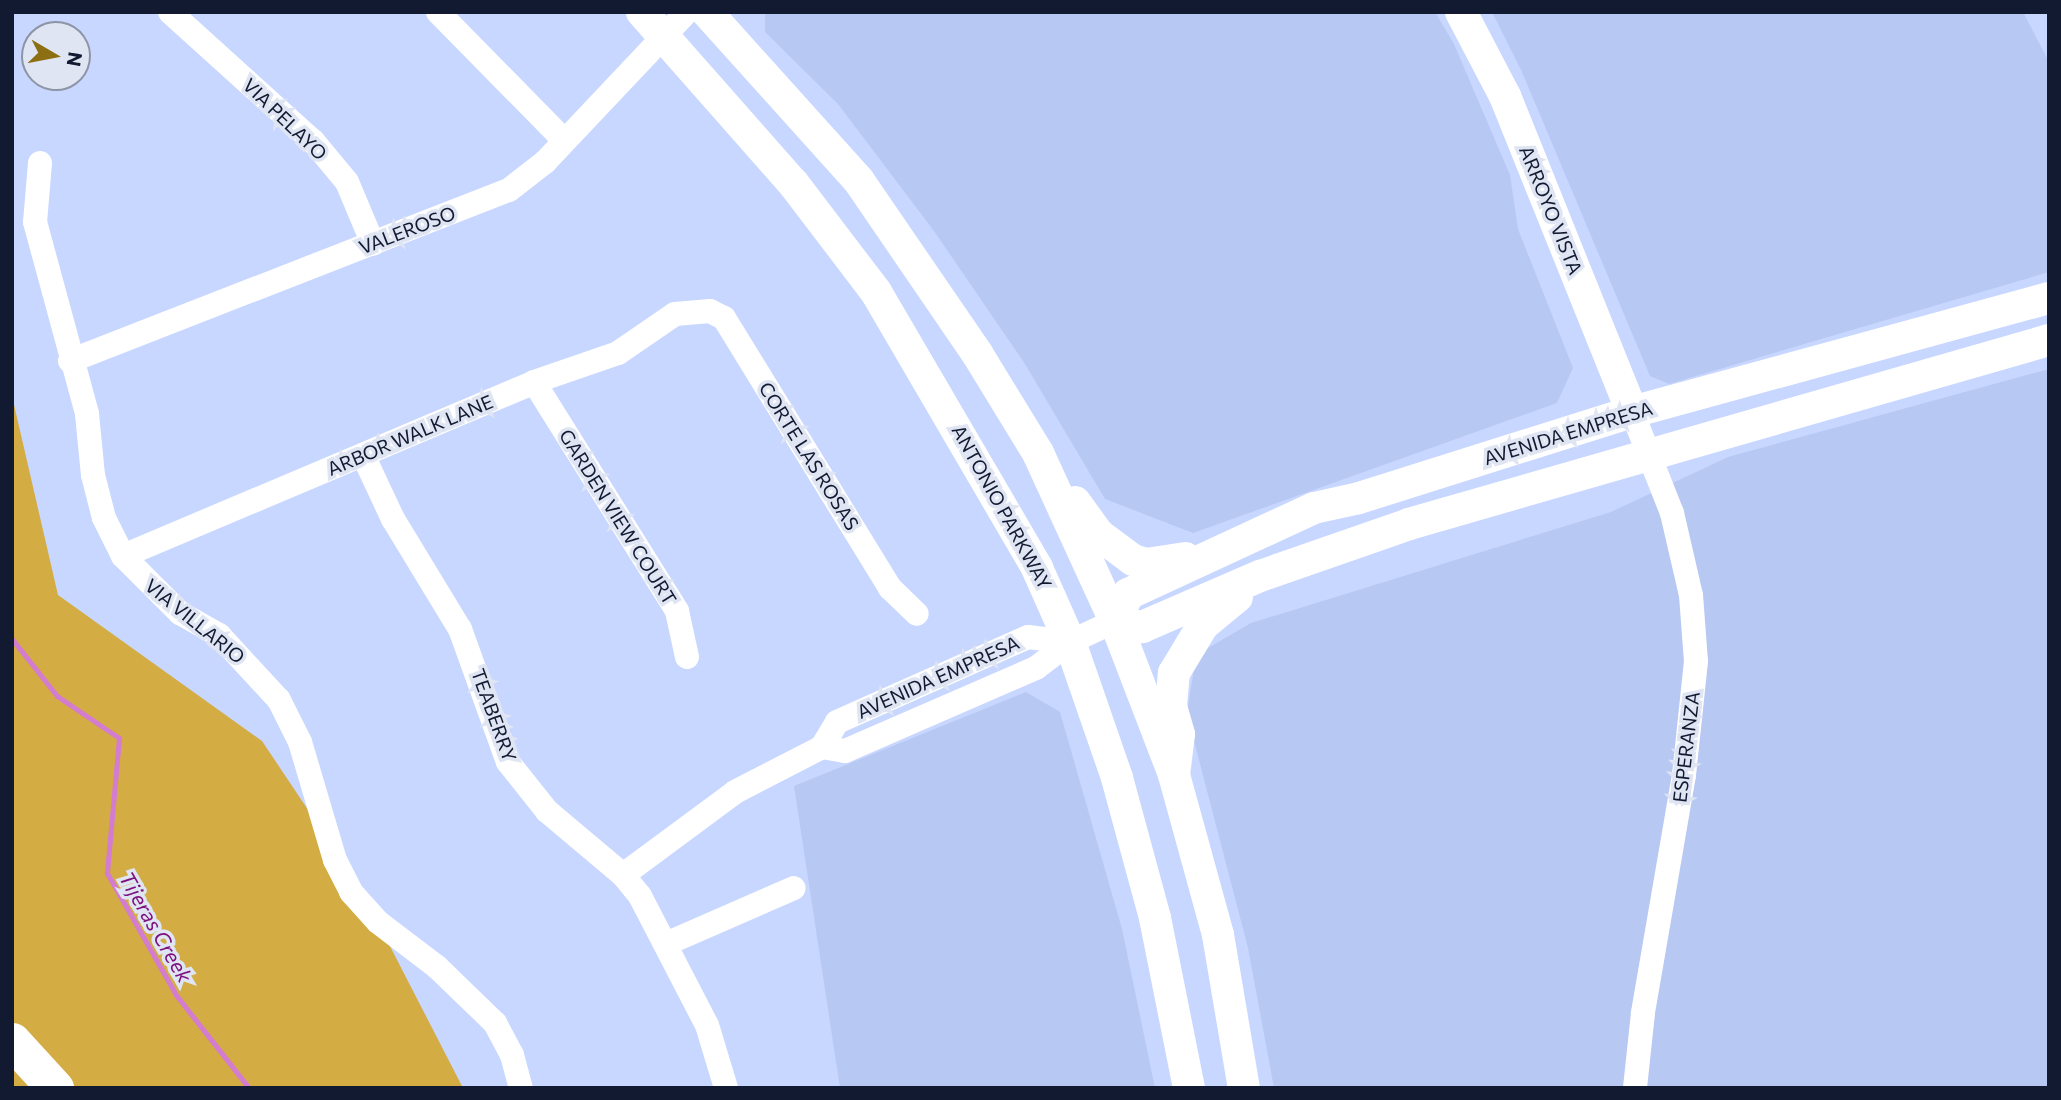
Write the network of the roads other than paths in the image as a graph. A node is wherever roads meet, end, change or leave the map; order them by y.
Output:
1 (170, 12) edge
2 (438, 12) edge
3 (642, 12) edge
4 (687, 12) edge
5 (707, 12) edge
6 (1461, 12) edge
7 (665, 35) junction
8 (564, 140) junction
9 (40, 163) dead end
10 (373, 244) junction
11 (2049, 298) edge
12 (695, 310) joint
13 (2049, 340) edge
14 (71, 361) junction
15 (534, 382) junction
16 (1632, 412) junction
17 (1038, 453) junction
18 (1651, 454) junction
19 (363, 455) junction
20 (1204, 555) junction
21 (123, 556) junction
22 (1260, 576) junction
23 (917, 614) dead end
24 (1115, 621) junction
25 (1070, 642) junction
26 (687, 657) dead end
27 (1174, 775) junction
28 (623, 875) junction
29 (794, 888) dead end
30 (668, 943) junction
31 (12, 1041) edge
32 (55, 1088) edge
33 (521, 1088) edge
34 (726, 1088) edge
35 (1189, 1088) edge
36 (1244, 1088) edge
37 (1635, 1088) edge

1 - 10 street, VIA PELAYO
2 - 8 street
3 - 7 main road, ANTONIO PARKWAY
4 - 7 street, VALEROSO
5 - 17 main road
6 - 16 main road, ARROYO VISTA
7 - 8 street, VALEROSO
7 - 25 main road, ANTONIO PARKWAY
8 - 10 street, VALEROSO
9 - 14 street, VIA VILLARIO
10 - 14 street, VALEROSO
11 - 16 main road, AVENIDA EMPRESA
12 - 15 street, ARBOR WALK LANE
12 - 23 street, CORTE LAS ROSAS
13 - 18 main road
14 - 21 street, VIA VILLARIO
15 - 19 street, ARBOR WALK LANE
15 - 26 street, GARDEN VIEW COURT
16 - 18 street, ESPERANZA
16 - 20 main road, AVENIDA EMPRESA
17 - 20 main road
17 - 24 main road
18 - 22 main road
18 - 37 street, ESPERANZA
19 - 21 street, ARBOR WALK LANE
19 - 28 street, TEABERRY
20 - 24 main road, AVENIDA EMPRESA
21 - 33 street, VIA VILLARIO
22 - 24 main road
22 - 27 main road
24 - 25 street
24 - 27 main road
25 - 28 street, AVENIDA EMPRESA
25 - 35 main road, ANTONIO PARKWAY
27 - 36 main road
28 - 30 street, TEABERRY
29 - 30 street
30 - 34 street, TEABERRY
31 - 32 highway

